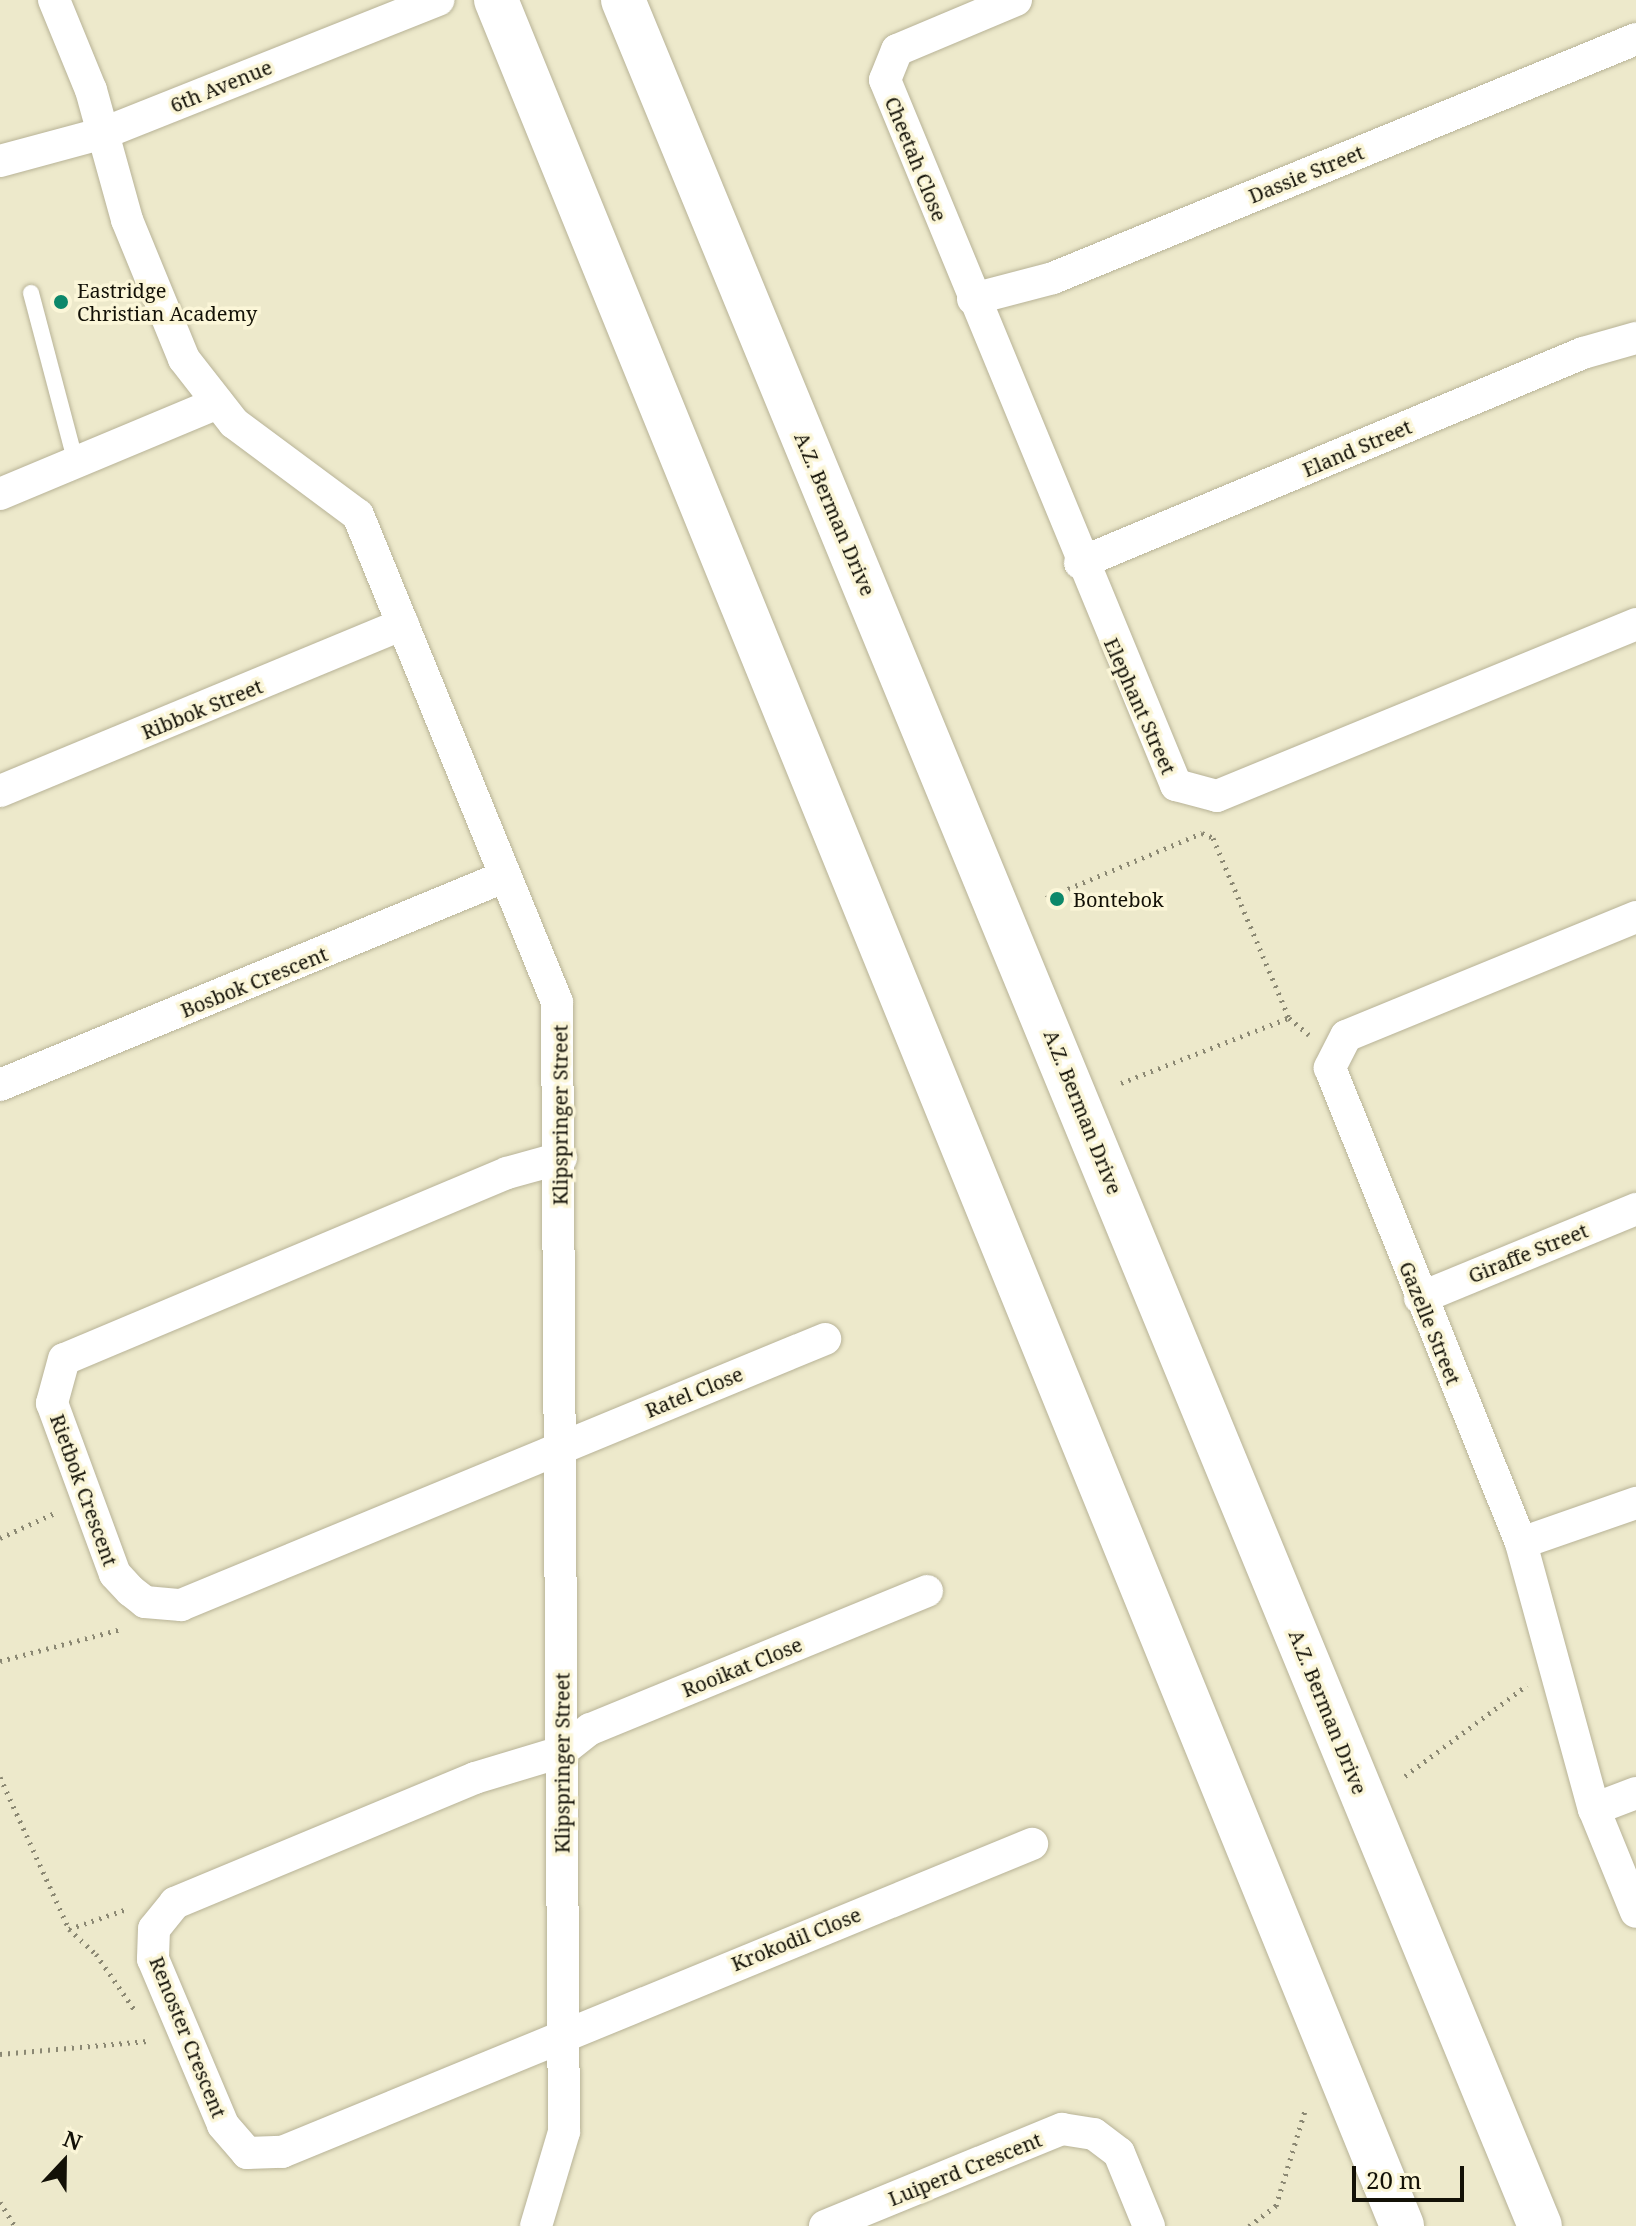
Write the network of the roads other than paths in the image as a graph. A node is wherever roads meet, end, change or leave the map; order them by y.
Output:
1 (54, 0) edge
2 (438, 0) edge
3 (496, 0) edge
4 (623, 0) edge
5 (1016, 0) edge
6 (1636, 39) edge
7 (104, 133) junction
8 (0, 161) edge
9 (31, 293) dead end
10 (973, 299) junction
11 (1636, 338) edge
12 (218, 403) junction
13 (76, 463) junction
14 (0, 494) edge
15 (1080, 563) junction
16 (403, 624) junction
17 (1636, 624) edge
18 (0, 791) edge
19 (506, 876) junction
20 (1636, 917) edge
21 (0, 1085) edge
22 (561, 1158) junction
23 (1636, 1209) edge
24 (1420, 1298) junction
25 (825, 1339) dead end
26 (562, 1445) junction
27 (1636, 1503) edge
28 (1521, 1543) junction
29 (927, 1591) dead end
30 (561, 1752) junction
31 (1636, 1793) edge
32 (1594, 1809) junction
33 (1032, 1844) dead end
34 (1636, 1912) edge
35 (563, 2040) junction
36 (536, 2226) edge
37 (825, 2226) edge
38 (1149, 2226) edge
39 (1402, 2226) edge
40 (1540, 2226) edge

1 - 7 street, Klipspringer Street
2 - 7 street, 6th Avenue
3 - 39 main road
4 - 40 main road, A.Z. Berman Drive
5 - 10 street, Cheetah Close
6 - 10 street, Dassie Street
7 - 8 street, 6th Avenue
7 - 12 street, Klipspringer Street
9 - 13 lane
10 - 15 street, Elephant Street
11 - 15 street, Eland Street
12 - 13 street
12 - 16 street, Klipspringer Street
13 - 14 street
15 - 17 street, Elephant Street
16 - 18 street, Ribbok Street
16 - 19 street, Klipspringer Street
19 - 21 street, Bosbok Crescent
19 - 22 street, Klipspringer Street
20 - 24 street, Gazelle Street
22 - 26 street, Klipspringer Street
22 - 26 street, Rietbok Crescent
23 - 24 street, Giraffe Street
24 - 28 street, Gazelle Street
25 - 26 street, Ratel Close
26 - 30 street, Klipspringer Street
27 - 28 street
28 - 32 street, Gazelle Street
29 - 30 street, Rooikat Close
30 - 35 street, Klipspringer Street
30 - 35 street, Renoster Crescent
31 - 32 street
32 - 34 street, Gazelle Street
33 - 35 street, Krokodil Close
35 - 36 street, Klipspringer Street
37 - 38 street, Luiperd Crescent

